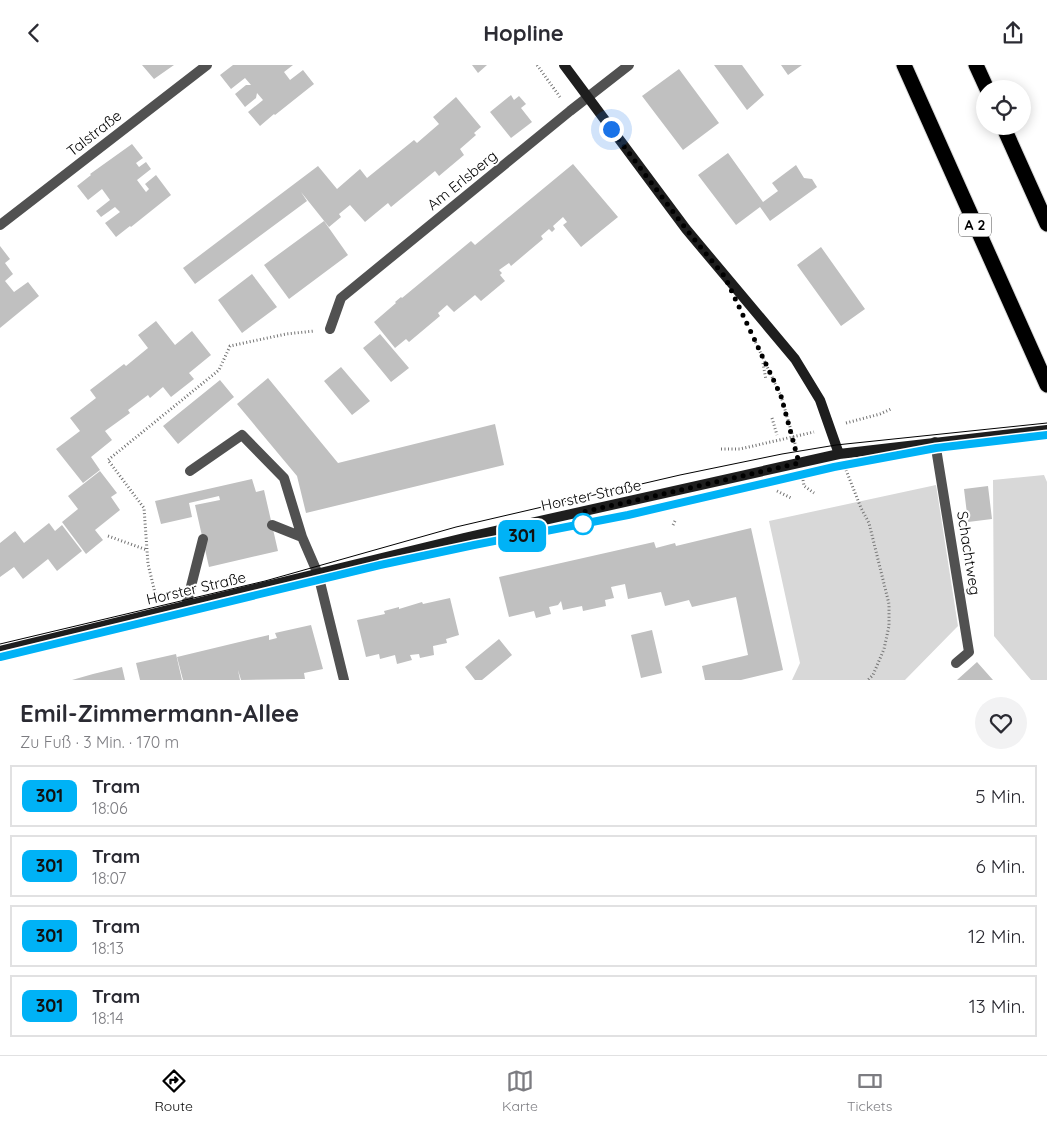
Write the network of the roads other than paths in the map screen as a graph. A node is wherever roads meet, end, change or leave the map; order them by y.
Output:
1 (207, 65) edge
2 (564, 65) edge
3 (629, 65) edge
4 (904, 65) edge
5 (976, 65) edge
6 (983, 80) edge
7 (588, 98) junction
8 (1007, 135) edge
9 (1047, 224) edge
10 (0, 225) edge
11 (330, 329) road end
12 (1047, 385) edge
13 (1047, 430) edge
14 (935, 442) junction
15 (839, 454) junction
16 (190, 471) dead end
17 (272, 525) dead end
18 (302, 537) junction
19 (203, 539) dead end
20 (318, 574) junction
21 (186, 606) junction
22 (0, 651) edge
23 (956, 663) dead end
24 (344, 680) edge

1 - 10 street, Talstraße
2 - 7 main road
3 - 7 street, Am Erlsberg
4 - 12 highway, A 2
5 - 6 highway
7 - 11 street, Am Erlsberg
7 - 15 main road
8 - 9 highway
13 - 14 main road, Horster Straße
14 - 15 main road, Horster Straße
14 - 23 street, Schachtweg
15 - 20 main road, Horster Straße
16 - 18 street
17 - 18 street
18 - 20 street
19 - 21 street
20 - 21 main road, Horster Straße
20 - 24 street
21 - 22 main road, Horster Straße

